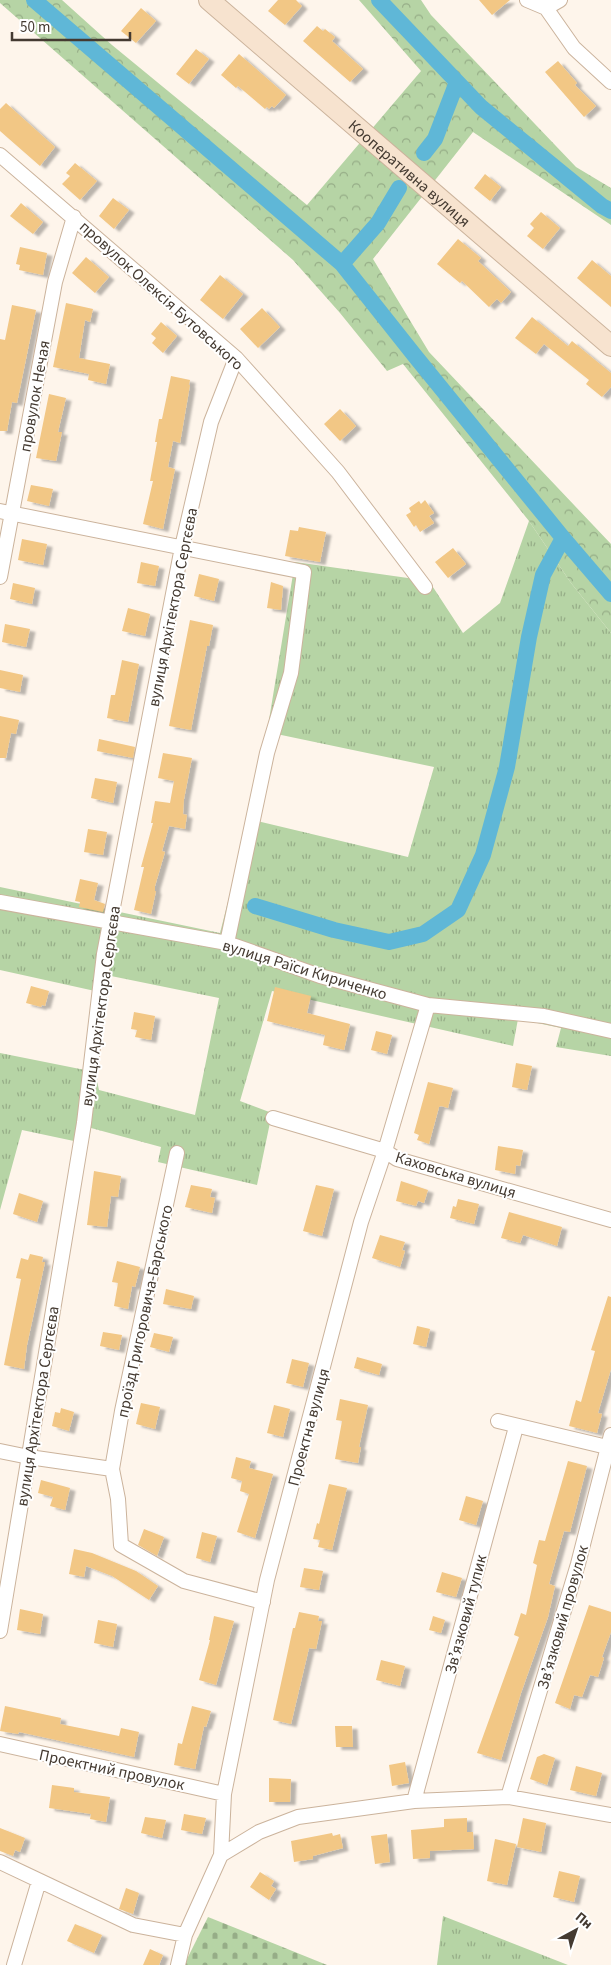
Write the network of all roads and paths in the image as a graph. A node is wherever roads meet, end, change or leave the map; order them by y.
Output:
1 (209, 0) edge
2 (527, 0) edge
3 (560, 0) edge
4 (546, 8) junction
5 (611, 82) edge
6 (0, 155) edge
7 (74, 217) junction
8 (611, 346) edge
9 (236, 358) junction
10 (6, 512) edge
11 (182, 547) junction
12 (0, 577) edge
13 (425, 587) dead end
14 (0, 902) edge
15 (111, 921) junction
16 (227, 943) junction
17 (428, 1006) junction
18 (611, 1030) edge
19 (274, 1118) dead end
20 (385, 1151) junction
21 (177, 1153) dead end
22 (611, 1220) edge
23 (498, 1421) dead end
24 (516, 1427) junction
25 (610, 1443) edge
26 (0, 1451) edge
27 (29, 1457) junction
28 (112, 1469) junction
29 (263, 1602) junction
30 (0, 1631) edge
31 (0, 1744) edge
32 (224, 1794) junction
33 (508, 1797) junction
34 (414, 1801) junction
35 (611, 1815) edge
36 (221, 1855) junction
37 (0, 1862) edge
38 (39, 1882) junction
39 (185, 1935) junction
40 (14, 1965) edge
41 (178, 1965) edge

1 - 8 street, Кооперативна вулиця
2 - 4 street
3 - 4 street
4 - 5 street
6 - 7 street, провулок Олексія Бутовського
7 - 9 street, провулок Олексія Бутовського
7 - 10 street, провулок Нечая
9 - 11 street, вулиця Архітектора Сергєєва
9 - 13 street, провулок Олексія Бутовського
10 - 11 street
10 - 12 street, провулок Нечая
11 - 15 street, вулиця Архітектора Сергєєва
11 - 16 street
14 - 15 street, вулиця Раїси Кириченко
15 - 16 street, вулиця Раїси Кириченко
15 - 27 street, вулиця Архітектора Сергєєва
16 - 17 street, вулиця Раїси Кириченко
17 - 18 street, вулиця Раїси Кириченко
17 - 20 street, Проектна вулиця
19 - 20 street, Каховська вулиця
20 - 22 street, Каховська вулиця
20 - 29 street, Проектна вулиця
21 - 28 street, проїзд Григоровича-Барського
23 - 24 street
24 - 25 street
24 - 34 street, Звʼязковий тупик
25 - 33 street, Звʼязковий провулок
26 - 27 street
27 - 28 street
27 - 30 street, вулиця Архітектора Сергєєва
28 - 29 street
29 - 32 street, Проектна вулиця
31 - 32 street, Проектний провулок
32 - 36 street, Проектна вулиця
33 - 34 street
33 - 35 street
34 - 36 street
36 - 39 street
37 - 38 street
38 - 39 street
38 - 40 street
39 - 41 street

